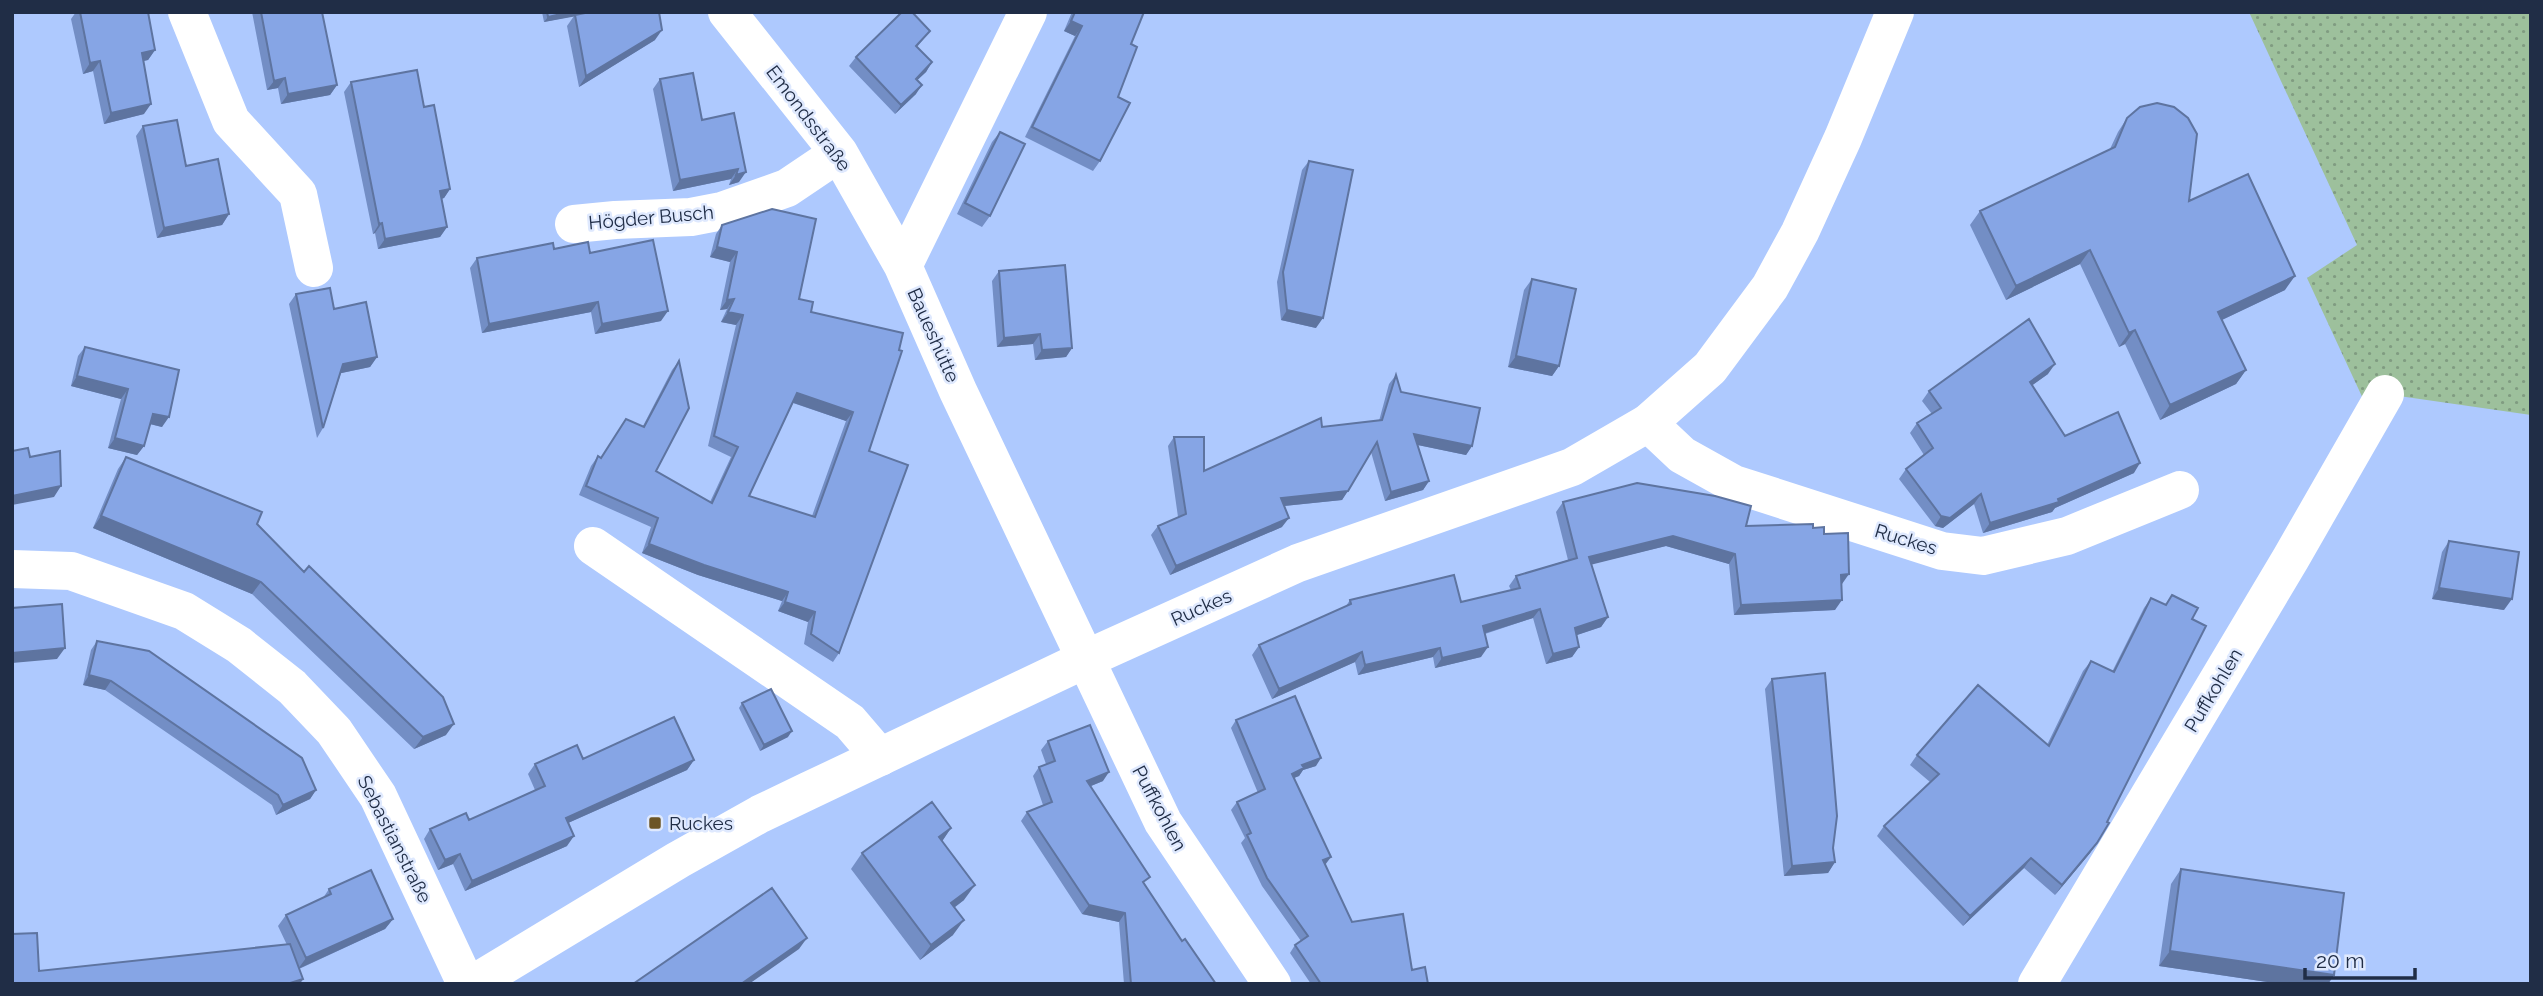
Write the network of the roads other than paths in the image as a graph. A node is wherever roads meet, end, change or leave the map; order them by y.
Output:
1 (187, 12) edge
2 (727, 12) edge
3 (1028, 12) edge
4 (1895, 12) edge
5 (839, 153) junction
6 (573, 224) dead end
7 (903, 266) junction
8 (314, 268) dead end
9 (2385, 394) dead end
10 (1648, 424) junction
11 (2180, 490) dead end
12 (593, 546) dead end
13 (12, 569) edge
14 (1086, 659) junction
15 (880, 757) junction
16 (466, 984) edge
17 (473, 984) edge
18 (1272, 984) edge
19 (2037, 984) edge

1 - 8 street
2 - 5 street, Emondsstraße
3 - 7 street, Baueshütte
4 - 10 street, Ruckes
5 - 6 street, Högder Busch
5 - 7 street, Emondsstraße
7 - 14 street, Baueshütte
9 - 19 street, Puffkohlen
10 - 11 street, Ruckes
10 - 14 street, Ruckes
12 - 15 street
13 - 16 street, Sebastianstraße
14 - 15 street, Ruckes
14 - 18 street, Puffkohlen
15 - 17 street, Ruckes

